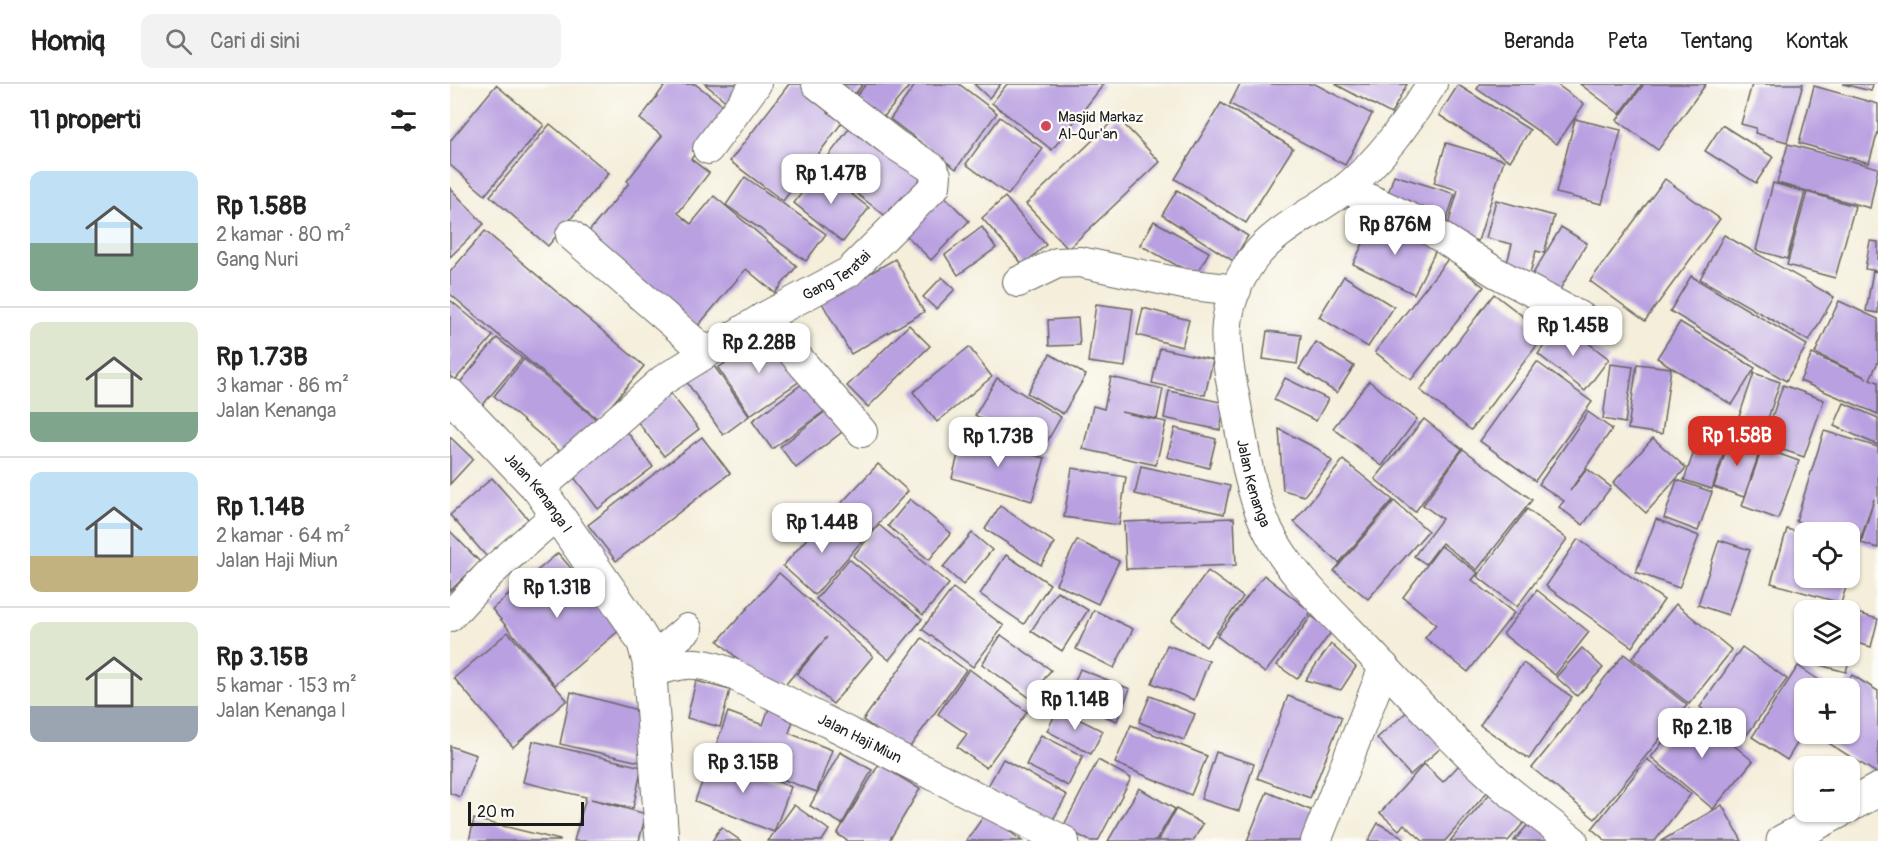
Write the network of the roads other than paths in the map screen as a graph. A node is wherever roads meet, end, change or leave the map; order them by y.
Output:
1 (756, 84) edge
2 (817, 84) edge
3 (1432, 84) edge
4 (708, 149) dead end
5 (1346, 188) junction
6 (571, 235) dead end
7 (1018, 282) dead end
8 (1236, 290) junction
9 (763, 318) junction
10 (1597, 326) dead end
11 (706, 352) junction
12 (450, 395) edge
13 (862, 432) dead end
14 (548, 502) junction
15 (450, 616) edge
16 (687, 629) dead end
17 (643, 649) junction
18 (1384, 667) junction
19 (1878, 790) edge
20 (1860, 800) edge
21 (1819, 822) edge
22 (663, 841) edge
23 (1064, 841) edge
24 (1316, 841) edge
25 (1573, 841) edge
26 (1783, 841) edge

1 - 4 street
2 - 9 street, Gang Teratai
3 - 5 street, Jalan Kenanga
5 - 8 street, Jalan Kenanga
5 - 10 street
6 - 11 street
7 - 8 street
8 - 18 street, Jalan Kenanga
9 - 11 street, Gang Teratai
9 - 13 street
11 - 14 street, Gang Teratai
12 - 14 street, Jalan Kenanga I
14 - 15 street, Gang Teratai
14 - 17 street, Jalan Kenanga I
16 - 17 street
17 - 22 street
17 - 23 street, Jalan Haji Miun
18 - 24 street
18 - 25 street, Jalan Kenanga
19 - 20 street
21 - 26 street

